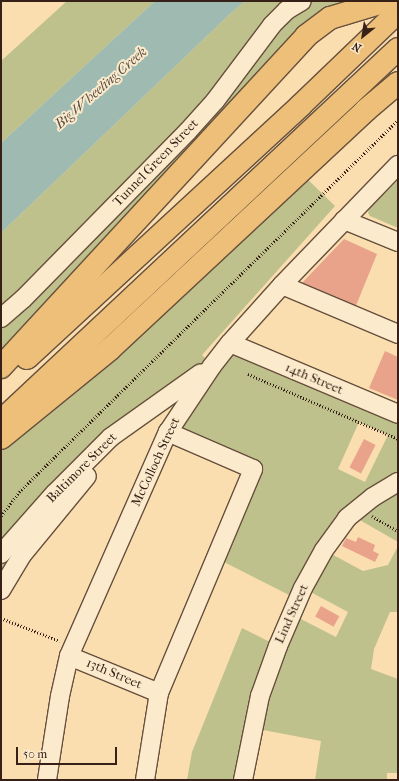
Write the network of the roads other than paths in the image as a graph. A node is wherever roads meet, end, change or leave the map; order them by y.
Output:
1 (302, 1) edge
2 (398, 5) edge
3 (398, 12) edge
4 (398, 49) edge
5 (398, 83) edge
6 (398, 165) edge
7 (344, 220) junction
8 (398, 242) edge
9 (282, 285) junction
10 (1, 318) edge
11 (398, 334) edge
12 (230, 343) junction
13 (212, 366) junction
14 (1, 367) edge
15 (1, 382) edge
16 (398, 414) edge
17 (1, 421) edge
18 (168, 432) junction
19 (111, 437) junction
20 (1, 438) edge
21 (398, 482) edge
22 (1, 554) edge
23 (1, 590) edge
24 (71, 651) junction
25 (159, 693) junction
26 (47, 780) edge
27 (145, 780) edge
28 (243, 780) edge

1 - 10 street, Tunnel Green Street
2 - 14 highway
3 - 15 highway
4 - 17 highway
5 - 20 highway
6 - 7 street, McColloch Street
7 - 8 street
7 - 9 street, McColloch Street
9 - 11 street
9 - 12 street, McColloch Street
12 - 13 street, McColloch Street
12 - 16 street, 14th Street
13 - 18 street, McColloch Street
13 - 19 street, Baltimore Street
18 - 24 street, McColloch Street
18 - 25 street
19 - 22 street, Baltimore Street
19 - 23 street
21 - 28 street, Lind Street
24 - 25 street, 13th Street
24 - 26 street, McColloch Street
25 - 27 street

